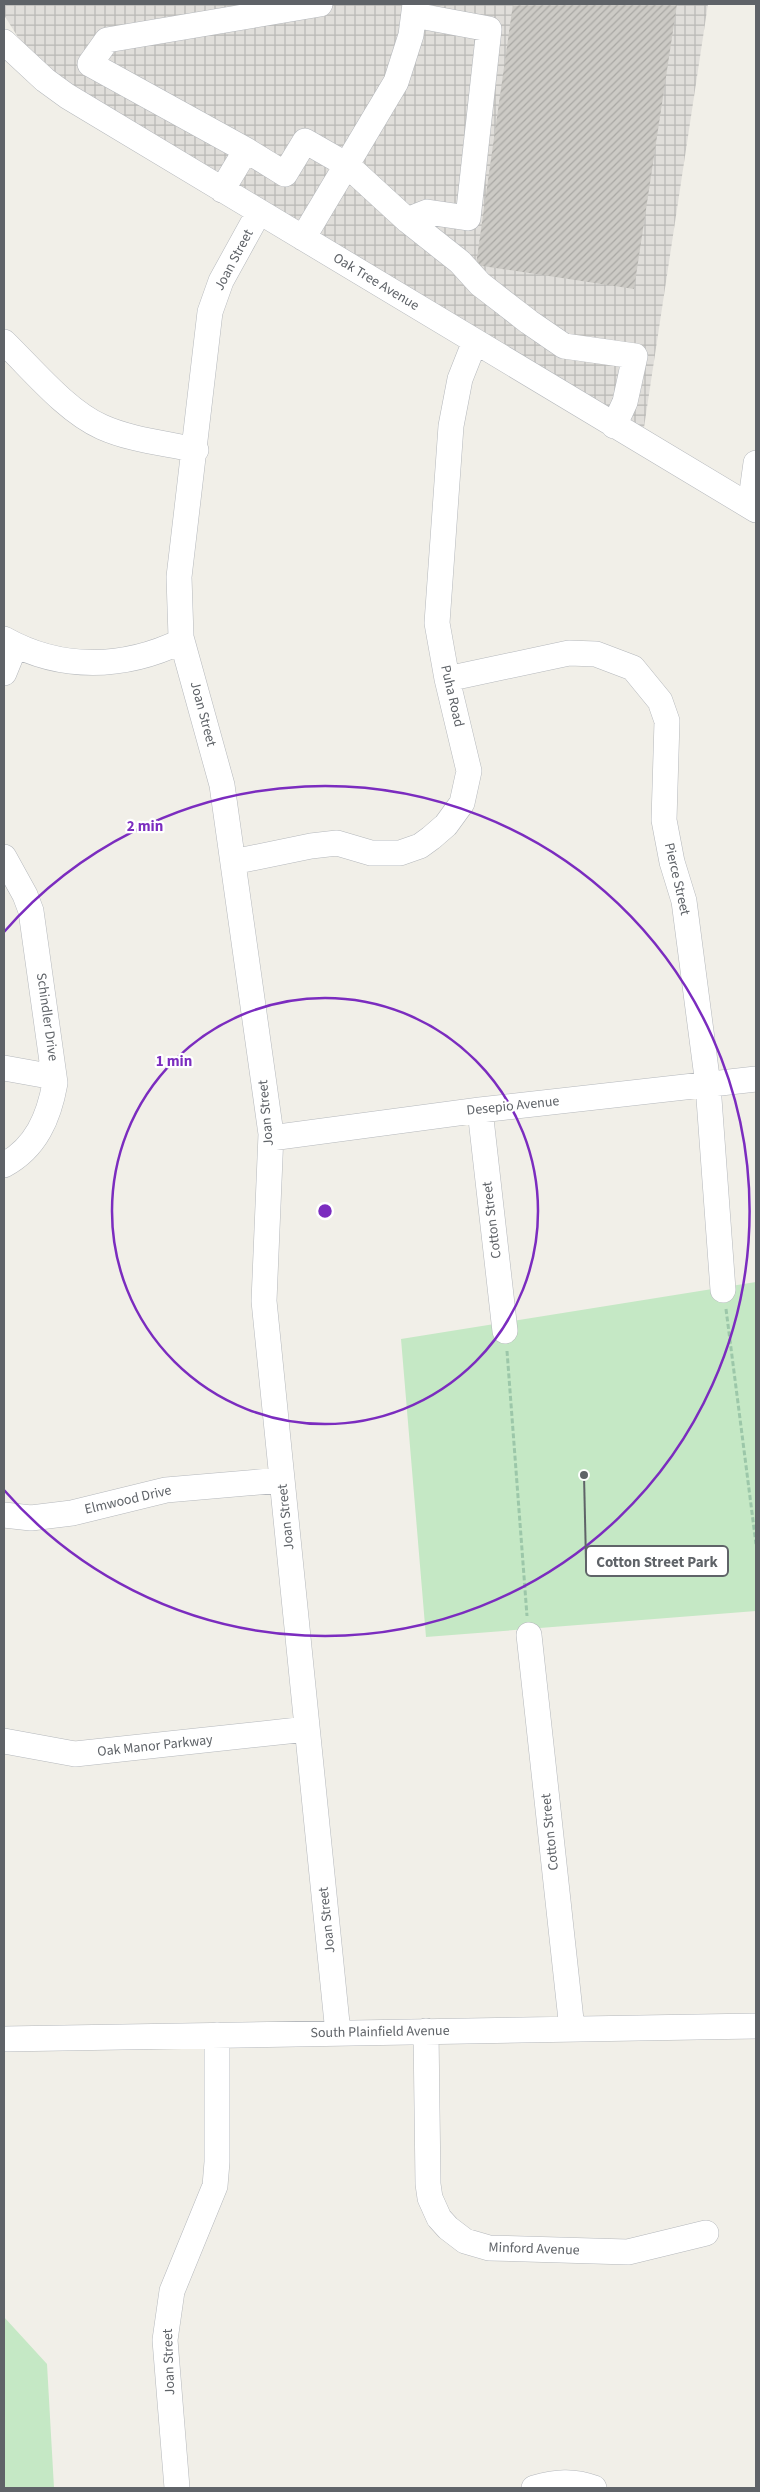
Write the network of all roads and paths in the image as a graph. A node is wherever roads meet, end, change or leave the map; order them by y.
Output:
1 (320, 4) edge
2 (414, 9) edge
3 (4, 42) edge
4 (90, 64) junction
5 (67, 96) junction
6 (246, 150) junction
7 (347, 165) junction
8 (222, 190) junction
9 (259, 212) junction
10 (407, 220) junction
11 (303, 238) junction
12 (475, 341) junction
13 (4, 342) edge
14 (614, 426) junction
15 (196, 450) junction
16 (756, 462) edge
17 (753, 508) edge
18 (182, 641) junction
19 (10, 642) edge
20 (4, 673) edge
21 (447, 679) junction
22 (4, 857) edge
23 (233, 862) junction
24 (4, 1068) edge
25 (54, 1078) junction
26 (756, 1079) edge
27 (708, 1085) junction
28 (480, 1110) junction
29 (271, 1138) junction
30 (4, 1165) edge
31 (723, 1290) joint
32 (505, 1331) joint
33 (282, 1480) junction
34 (754, 1509) edge
35 (4, 1516) edge
36 (756, 1544) edge
37 (529, 1634) joint
38 (307, 1728) junction
39 (4, 1741) edge
40 (756, 2026) edge
41 (572, 2029) junction
42 (426, 2031) junction
43 (338, 2033) junction
44 (217, 2035) junction
45 (4, 2039) edge
46 (706, 2234) dead end
47 (177, 2488) edge
48 (534, 2488) edge
49 (594, 2488) edge

1 - 4 street
2 - 7 street
2 - 10 street
3 - 5 street, Oak Tree Avenue
4 - 5 street
4 - 6 street
5 - 8 street, Oak Tree Avenue
6 - 7 street
6 - 8 street
7 - 10 street
7 - 11 street
8 - 9 street, Oak Tree Avenue
9 - 11 street, Oak Tree Avenue
9 - 15 street, Joan Street
10 - 14 street
11 - 12 street, Oak Tree Avenue
12 - 14 street, Oak Tree Avenue
12 - 21 street, Puha Road
13 - 15 street
14 - 17 street, Oak Tree Avenue
15 - 18 street, Joan Street
16 - 17 street
18 - 19 street
18 - 23 street, Joan Street
19 - 20 street
21 - 23 street, Puha Road
21 - 27 street, Pierce Street
22 - 25 street, Schindler Drive
23 - 29 street, Joan Street
24 - 25 street
25 - 30 street, Schindler Drive
26 - 27 street, Desepio Avenue
27 - 28 street, Desepio Avenue
27 - 31 street, Pierce Street
28 - 29 street, Desepio Avenue
28 - 32 street, Cotton Street
29 - 33 street, Joan Street
31 - 34 path
32 - 37 path
33 - 35 street, Elmwood Drive
33 - 38 street, Joan Street
34 - 36 path
37 - 41 street, Cotton Street
38 - 39 street, Oak Manor Parkway
38 - 43 street, Joan Street
40 - 41 street, South Plainfield Avenue
41 - 42 street, South Plainfield Avenue
42 - 43 street, South Plainfield Avenue
42 - 46 street, Minford Avenue
43 - 44 street, South Plainfield Avenue
44 - 45 street, South Plainfield Avenue
44 - 47 street, Joan Street
48 - 49 street

